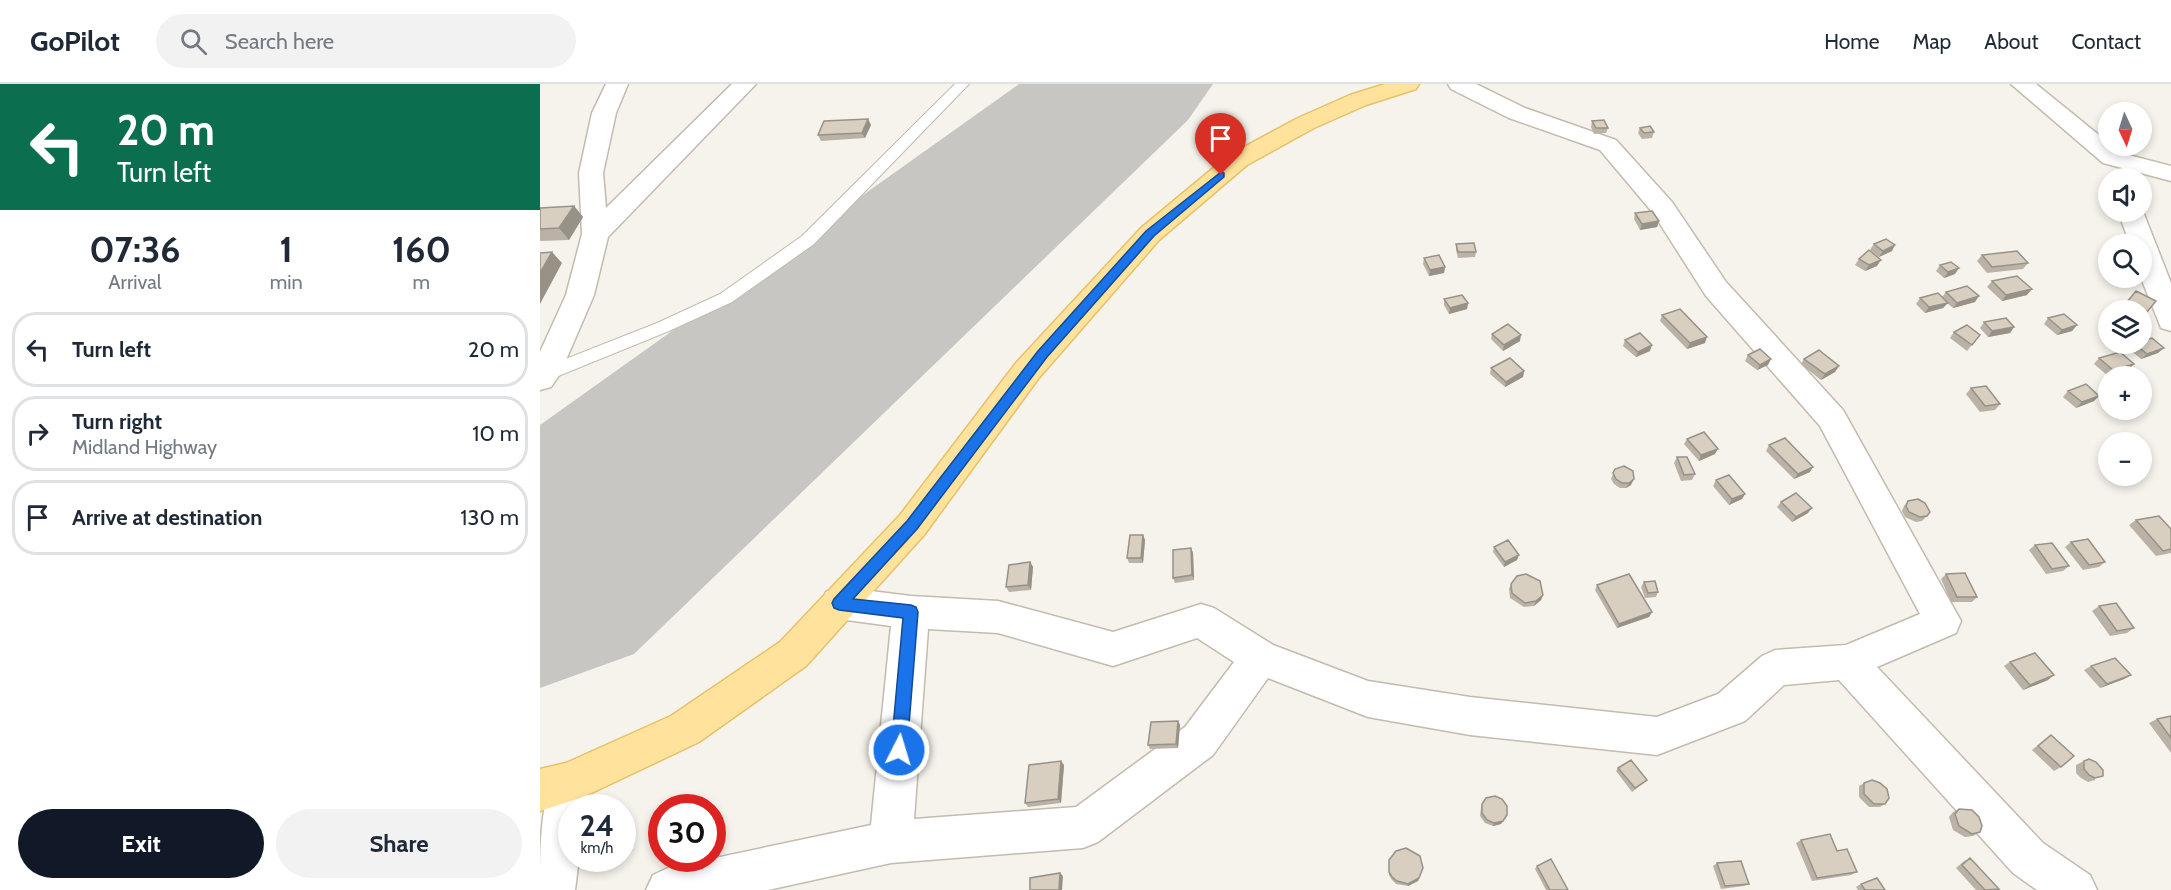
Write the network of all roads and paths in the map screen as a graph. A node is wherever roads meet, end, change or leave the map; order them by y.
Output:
1 (617, 84) edge
2 (745, 84) edge
3 (962, 84) edge
4 (1408, 84) edge
5 (1459, 84) edge
6 (2022, 84) edge
7 (2115, 168) edge
8 (2152, 172) edge
9 (2171, 174) edge
10 (2135, 222) edge
11 (595, 234) junction
12 (2171, 321) edge
13 (542, 376) edge
14 (839, 603) junction
15 (911, 612) junction
16 (1260, 657) junction
17 (1847, 662) junction
18 (554, 786) edge
19 (891, 842) junction
20 (553, 890) edge
21 (668, 890) edge
22 (2075, 890) edge

1 - 11 street
2 - 11 street
3 - 13 lane
4 - 14 main road
5 - 17 street
6 - 7 street
8 - 9 street
10 - 12 street
11 - 13 street
14 - 15 street
14 - 18 main road
15 - 16 street
15 - 19 street
16 - 17 street
16 - 19 street
17 - 22 street
18 - 20 street
19 - 21 street

